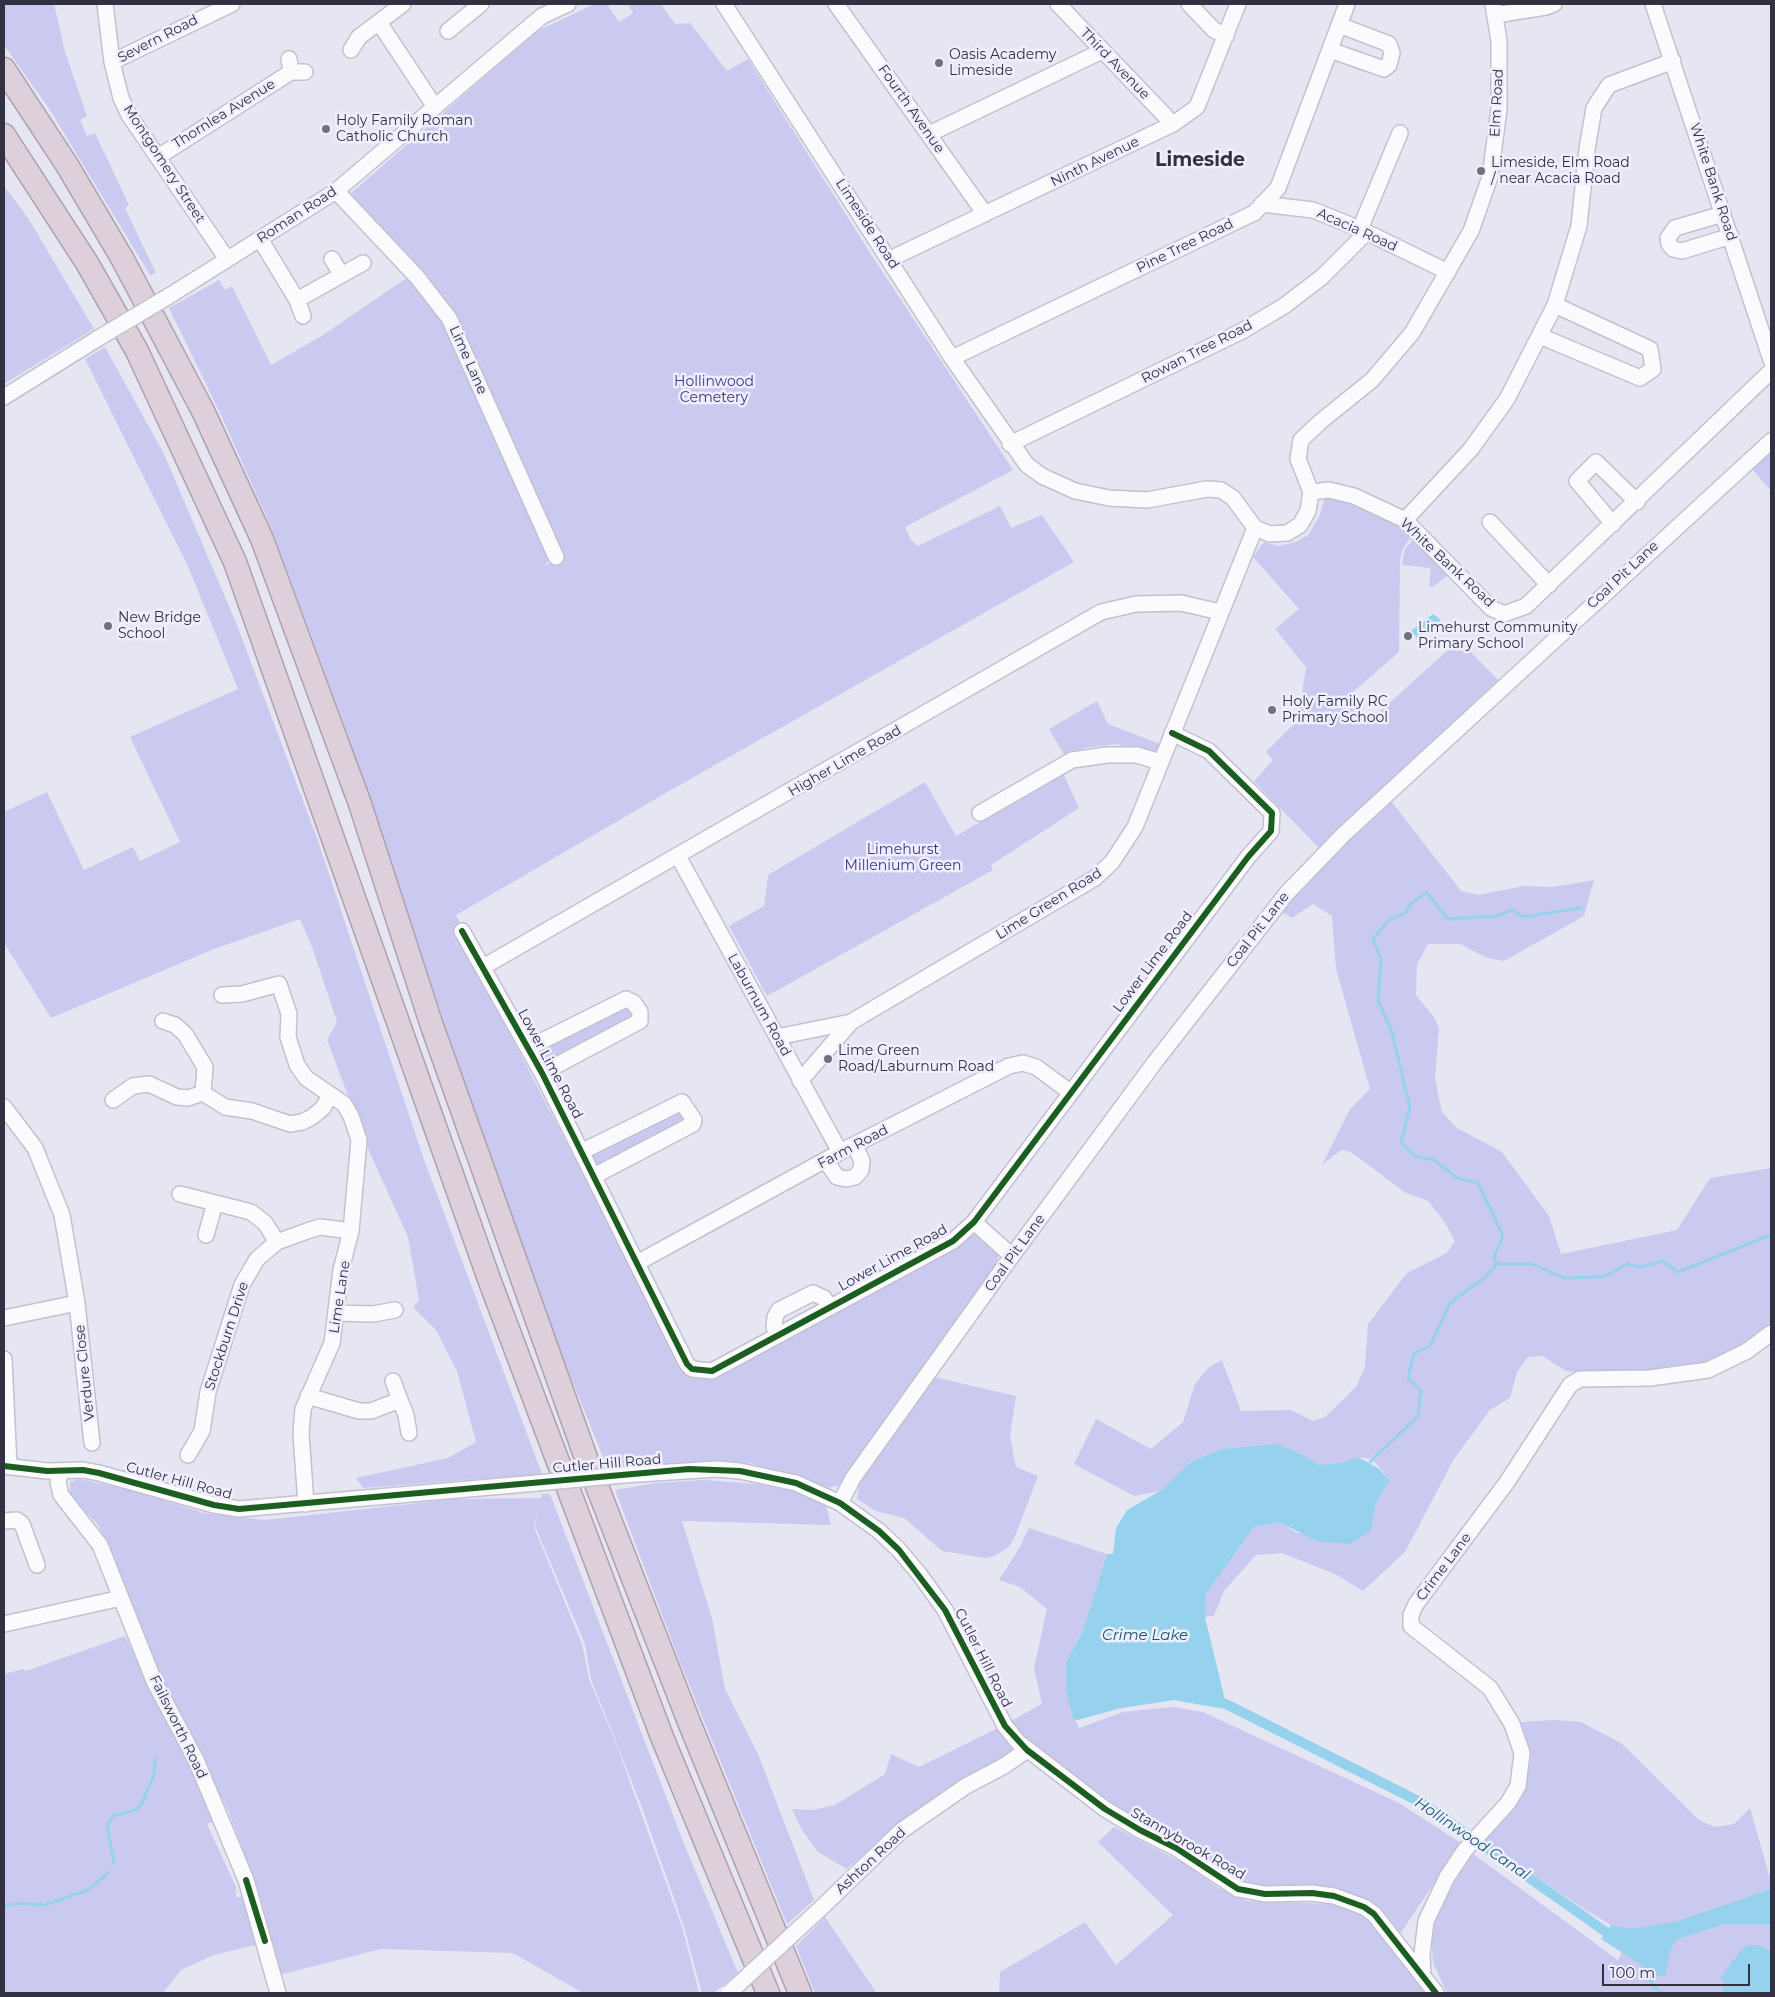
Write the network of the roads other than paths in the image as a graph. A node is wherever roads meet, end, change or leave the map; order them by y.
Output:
1 (105, 4) edge
2 (232, 4) edge
3 (402, 4) edge
4 (568, 4) edge
5 (724, 4) edge
6 (836, 4) edge
7 (1058, 4) edge
8 (1189, 4) edge
9 (1238, 4) edge
10 (1347, 4) edge
11 (1554, 4) edge
12 (1653, 4) edge
13 (473, 6) edge
14 (207, 8) edge
15 (1494, 9) edge
16 (380, 24) junction
17 (1339, 25) junction
18 (448, 31) dead end
19 (1226, 36) junction
20 (354, 38) dead end
21 (1330, 50) junction
22 (1102, 51) junction
23 (1673, 61) junction
24 (112, 62) junction
25 (295, 68) dead end
26 (4, 69) edge
27 (4, 91) edge
28 (436, 107) junction
29 (1173, 124) junction
30 (1400, 133) dead end
31 (929, 134) junction
32 (4, 135) edge
33 (4, 149) edge
34 (158, 156) junction
35 (38, 185) junction
36 (336, 192) junction
37 (1262, 204) junction
38 (985, 214) junction
39 (1723, 214) junction
40 (1363, 231) junction
41 (1730, 236) junction
42 (260, 239) junction
43 (122, 258) junction
44 (227, 259) junction
45 (332, 259) dead end
46 (890, 259) junction
47 (362, 263) dead end
48 (1448, 272) junction
49 (342, 274) junction
50 (297, 300) junction
51 (1555, 305) junction
52 (303, 316) dead end
53 (1540, 336) junction
54 (952, 358) junction
55 (1771, 360) edge
56 (1771, 371) edge
57 (4, 397) edge
58 (1771, 440) edge
59 (1010, 444) junction
60 (1311, 492) junction
61 (1637, 502) junction
62 (1404, 520) junction
63 (1490, 522) dead end
64 (1613, 524) junction
65 (1255, 528) junction
66 (556, 557) dead end
67 (1549, 585) junction
68 (1220, 612) junction
69 (1172, 733) junction
70 (1160, 762) junction
71 (980, 813) dead end
72 (678, 856) junction
73 (462, 931) dead end
74 (483, 967) junction
75 (227, 990) dead end
76 (163, 1021) dead end
77 (851, 1022) junction
78 (777, 1037) junction
79 (528, 1048) junction
80 (542, 1073) junction
81 (800, 1081) junction
82 (1070, 1092) junction
83 (203, 1093) junction
84 (330, 1095) junction
85 (113, 1100) dead end
86 (4, 1107) edge
87 (855, 1146) junction
88 (581, 1152) junction
89 (840, 1152) junction
90 (826, 1160) junction
91 (594, 1176) junction
92 (180, 1194) dead end
93 (215, 1203) junction
94 (974, 1222) junction
95 (351, 1231) junction
96 (206, 1235) dead end
97 (277, 1242) junction
98 (1012, 1256) junction
99 (637, 1263) junction
100 (77, 1303) junction
101 (387, 1307) dead end
102 (830, 1307) junction
103 (336, 1313) junction
104 (4, 1318) edge
105 (1771, 1333) edge
106 (779, 1335) junction
107 (4, 1359) edge
108 (393, 1381) dead end
109 (308, 1396) junction
110 (400, 1400) junction
111 (409, 1433) dead end
112 (92, 1443) dead end
113 (188, 1455) dead end
114 (6, 1466) edge
115 (61, 1471) junction
116 (840, 1503) junction
117 (306, 1504) junction
118 (4, 1521) edge
119 (37, 1565) dead end
120 (121, 1598) junction
121 (4, 1624) edge
122 (1027, 1750) junction
123 (1423, 1976) junction
124 (278, 1993) edge
125 (729, 1993) edge
126 (768, 1993) edge
127 (800, 1993) edge
128 (1436, 1993) edge

1 - 24 street, Montgomery Street
2 - 14 street, Severn Road
3 - 16 street
4 - 28 street, Roman Road
5 - 46 street, Limeside Road
6 - 31 street, Fourth Avenue
7 - 22 street, Third Avenue
8 - 19 street
9 - 19 street, Ninth Avenue
10 - 17 street, Pine Tree Road
11 - 15 street, Elm Road
12 - 23 street, White Bank Road
13 - 18 street
14 - 24 street, Severn Road
15 - 48 street, Elm Road
16 - 20 street
16 - 28 street
17 - 21 street, Pine Tree Road
17 - 21 street
19 - 29 street, Ninth Avenue
21 - 37 street, Pine Tree Road
22 - 29 street, Third Avenue
22 - 31 street
23 - 39 street, White Bank Road
23 - 51 street
24 - 34 street, Montgomery Street
25 - 34 street, Thornlea Avenue
26 - 43 highway
27 - 43 highway
28 - 36 street, Roman Road
29 - 38 street, Ninth Avenue
30 - 40 street
31 - 38 street, Fourth Avenue
32 - 35 highway
33 - 35 highway
34 - 44 street, Montgomery Street
35 - 126 highway
36 - 42 street, Roman Road
36 - 66 street, Lime Lane
37 - 40 street, Acacia Road
37 - 54 street, Pine Tree Road
38 - 46 street, Ninth Avenue
39 - 41 street, White Bank Road
39 - 41 street
40 - 48 street, Acacia Road
40 - 59 street, Rowan Tree Road
41 - 55 street, White Bank Road
42 - 44 street, Roman Road
42 - 50 street
43 - 127 highway
44 - 57 street, Roman Road, bridge
45 - 49 street
46 - 54 street, Limeside Road
47 - 49 street
48 - 60 street, Elm Road
49 - 50 street
50 - 52 street
51 - 53 street
51 - 53 street
53 - 62 street
54 - 59 street, Limeside Road
56 - 61 street, White Bank Road
58 - 98 street, Coal Pit Lane
59 - 65 street, Limeside Road
60 - 62 street, White Bank Road
60 - 65 street
61 - 64 street, White Bank Road
61 - 64 street
62 - 67 street, White Bank Road
63 - 67 street
64 - 67 street, White Bank Road
65 - 68 street, Lime Green Road
68 - 69 street, Lime Green Road
68 - 72 street, Higher Lime Road
69 - 70 street, Lime Green Road
69 - 82 street, Lower Lime Road
70 - 71 street
70 - 77 street, Lime Green Road
72 - 74 street, Higher Lime Road
72 - 78 street, Laburnum Road
73 - 74 street, Lower Lime Road
74 - 79 street, Lower Lime Road
75 - 84 street, Lime Lane
76 - 83 street
77 - 78 street, Lime Green Road
77 - 81 street, Lime Green Road
78 - 81 street, Laburnum Road
79 - 80 street, Lower Lime Road
79 - 80 street, Lower Lime Road
80 - 88 street, Lower Lime Road
81 - 89 street, Laburnum Road
82 - 87 street, Farm Road
82 - 94 street, Lower Lime Road
83 - 84 street
83 - 85 street
84 - 95 street, Lime Lane
86 - 100 street, Verdure Close
87 - 89 street, Farm Road
87 - 90 street
88 - 91 street, Lower Lime Road
88 - 91 street
89 - 90 street, Farm Road
90 - 99 street, Farm Road
91 - 99 street, Lower Lime Road
92 - 93 street
93 - 96 street
93 - 97 street
94 - 98 street
94 - 102 street, Lower Lime Road
95 - 97 street, Stockburn Drive
95 - 103 street, Lime Lane
97 - 113 street, Stockburn Drive
98 - 116 street, Coal Pit Lane
99 - 106 street, Lower Lime Road
100 - 104 street
100 - 112 street, Verdure Close
101 - 103 street
102 - 106 street, Lower Lime Road
102 - 106 street
103 - 109 street, Lime Lane
105 - 123 street, Crime Lane
107 - 114 street
108 - 110 street
109 - 110 street
109 - 117 street, Lime Lane
110 - 111 street
114 - 115 street, Cutler Hill Road
115 - 117 street, Cutler Hill Road
115 - 120 street, Failsworth Road
116 - 117 street, Cutler Hill Road, bridge
116 - 122 street, Cutler Hill Road
118 - 119 street
120 - 121 street
120 - 124 street, Failsworth Road
122 - 123 street, Stannybrook Road
122 - 125 street, Ashton Road, bridge
123 - 128 street, Stannybrook Road

